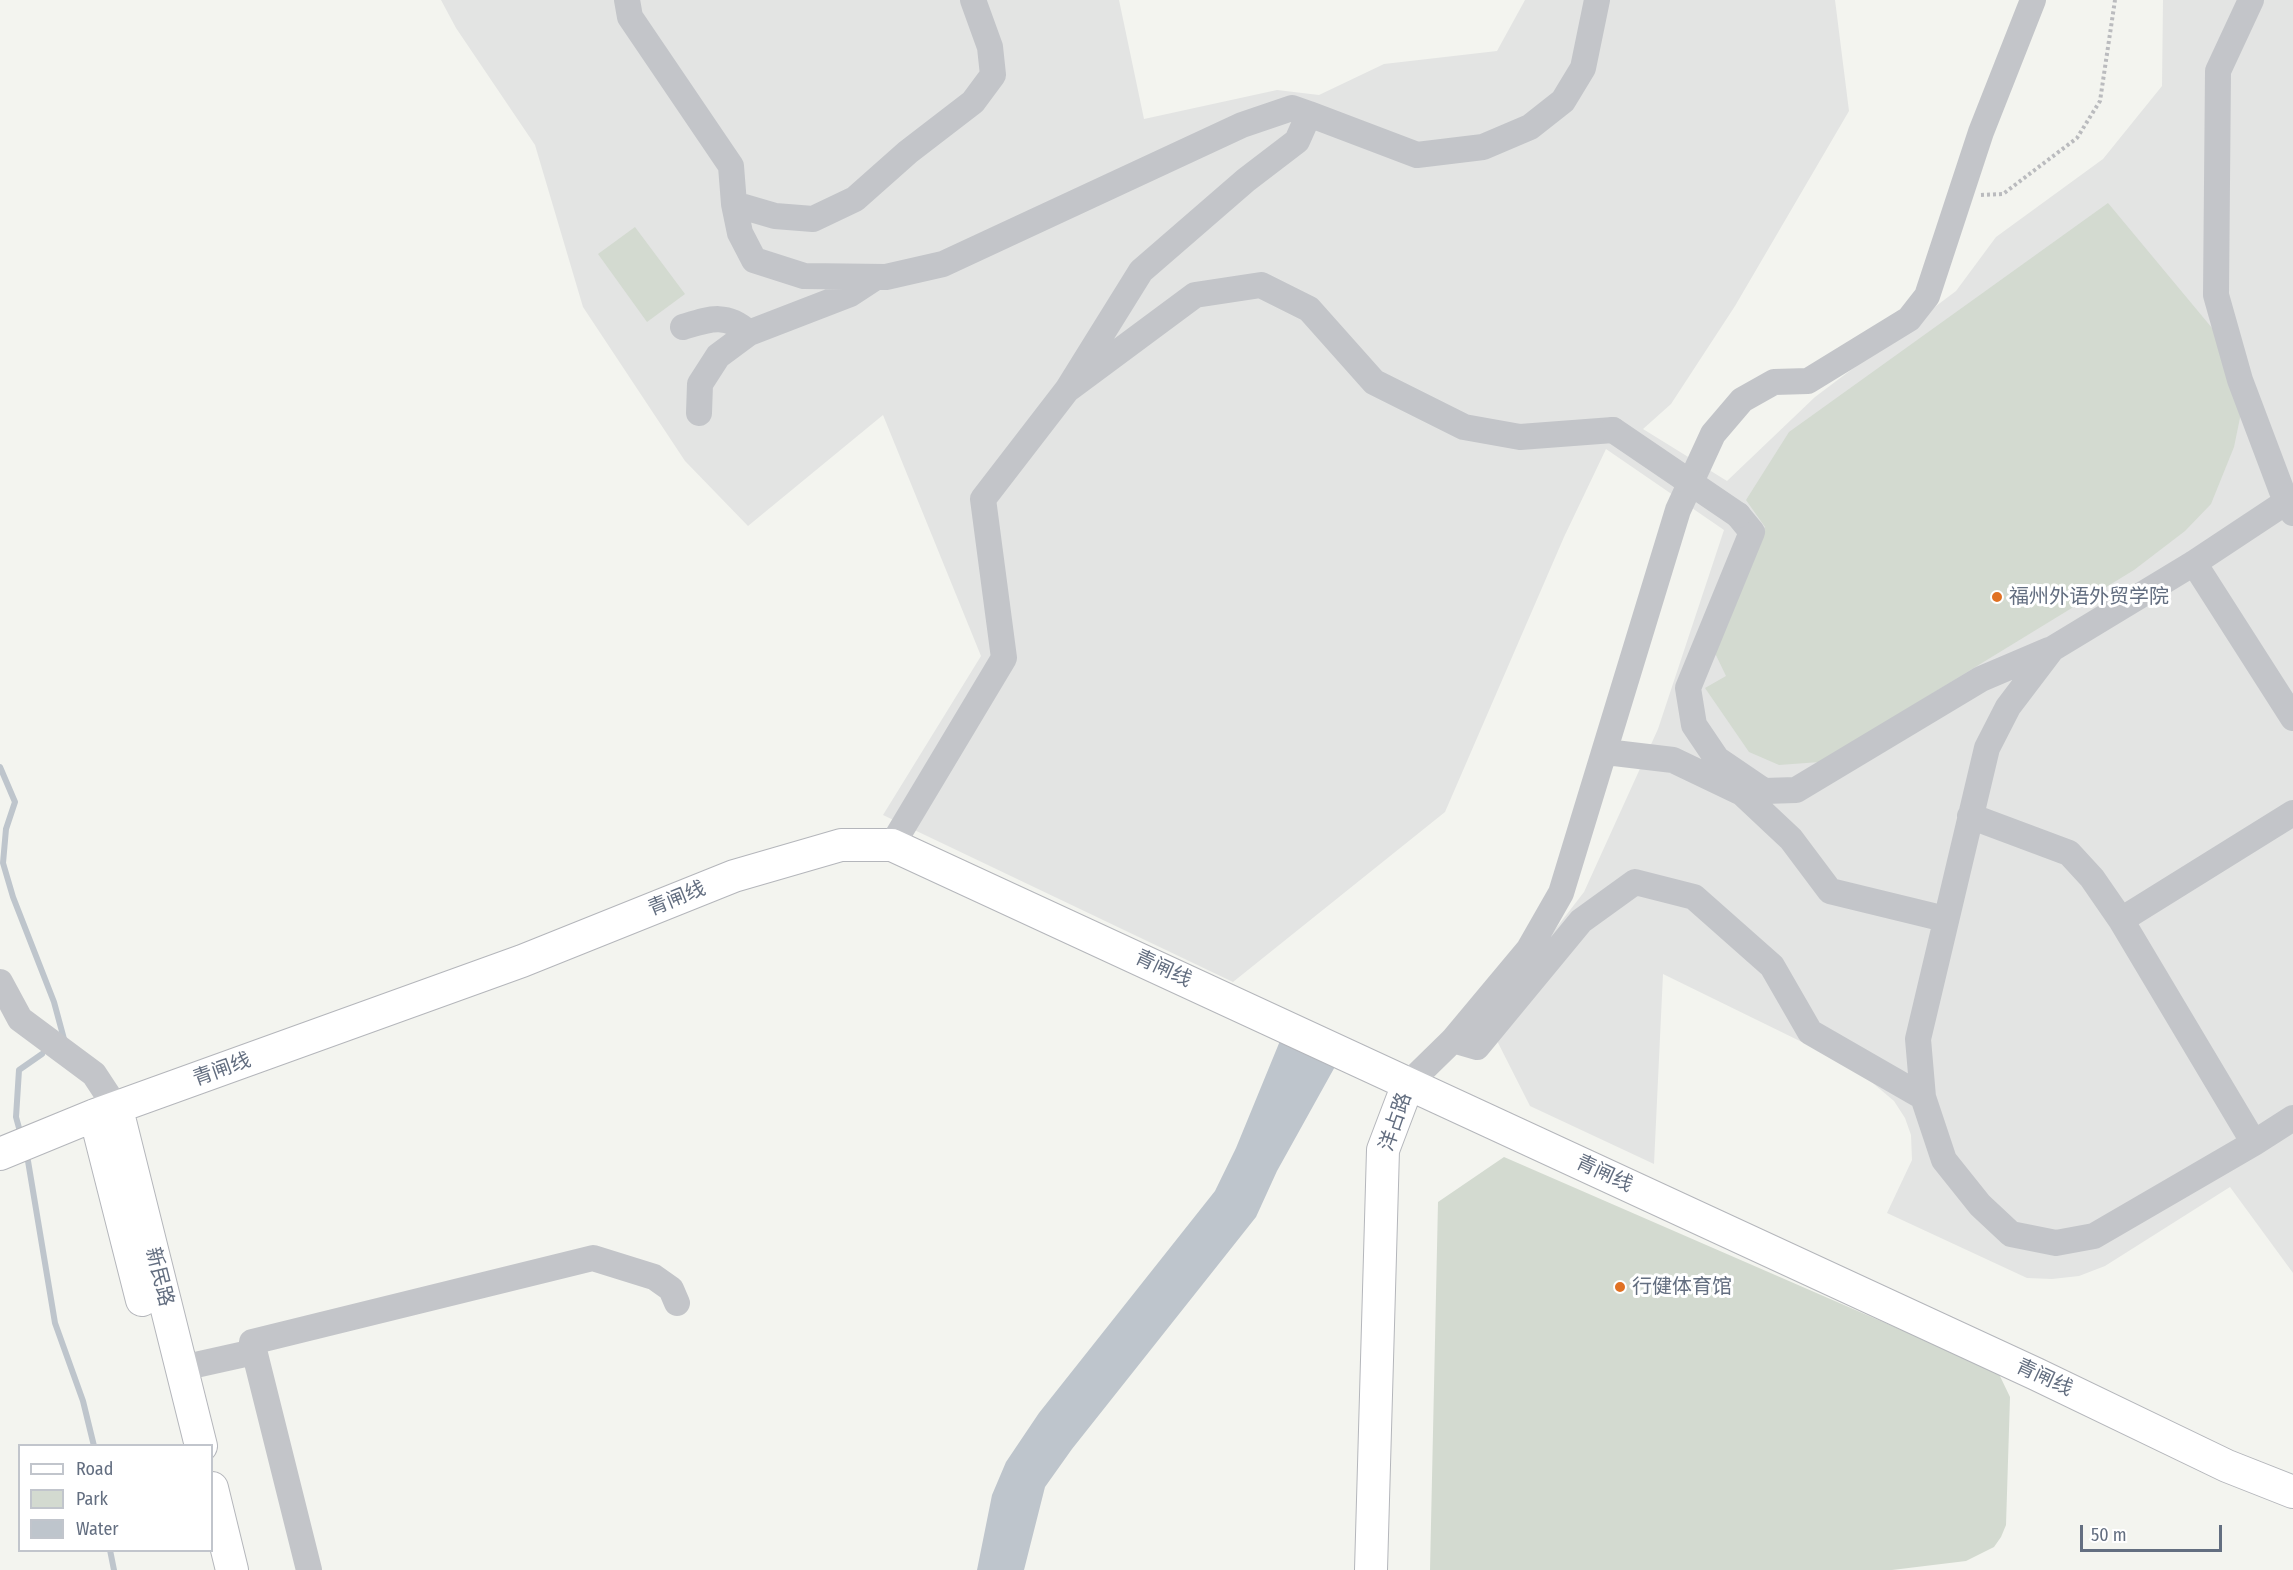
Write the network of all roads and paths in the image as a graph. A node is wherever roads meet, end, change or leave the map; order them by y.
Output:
1 (627, 0) edge
2 (973, 0) edge
3 (1598, 0) edge
4 (2033, 0) edge
5 (2115, 0) edge
6 (2251, 0) edge
7 (1309, 114) junction
8 (1959, 196) junction
9 (734, 204) junction
10 (877, 277) junction
11 (683, 327) dead end
12 (749, 333) junction
13 (1067, 390) junction
14 (699, 413) dead end
15 (2289, 508) edge
16 (2194, 563) junction
17 (2052, 649) junction
18 (2293, 718) edge
19 (1606, 752) junction
20 (2293, 813) edge
21 (1970, 816) junction
22 (892, 845) junction
23 (1945, 919) junction
24 (2121, 920) junction
25 (0, 982) edge
26 (1453, 1040) junction
27 (1408, 1084) junction
28 (1923, 1097) junction
29 (106, 1112) junction
30 (2293, 1118) edge
31 (2254, 1143) junction
32 (0, 1154) edge
33 (677, 1303) dead end
34 (254, 1352) junction
35 (182, 1368) junction
36 (179, 1444) edge
37 (201, 1444) edge
38 (213, 1492) edge
39 (2293, 1492) edge
40 (206, 1552) edge
41 (211, 1570) edge
42 (232, 1570) edge
43 (309, 1570) edge
44 (1371, 1570) edge
45 (1391, 1570) edge

1 - 9 street
2 - 9 street
3 - 7 street
4 - 8 street
5 - 8 path
6 - 15 street
7 - 10 street
7 - 13 street
8 - 19 street
9 - 10 street
10 - 12 street
11 - 12 street
12 - 14 street
13 - 17 street, bridge
13 - 22 street
15 - 16 street
16 - 17 street
16 - 18 street
17 - 21 street
19 - 23 street
19 - 26 street
20 - 24 street
21 - 23 street
21 - 24 street
22 - 27 main road, 青闸线
22 - 29 main road, 青闸线
23 - 28 street
24 - 31 street
25 - 29 street
26 - 27 street
26 - 28 street
27 - 39 main road, 青闸线
27 - 44 main road, 洋占路
27 - 45 main road, 洋占路
28 - 31 street
29 - 32 main road, 青闸线
29 - 35 main road, 新民路
29 - 36 main road, 新民路
30 - 31 street
33 - 34 street
34 - 35 street
34 - 43 street
35 - 37 main road, 新民路
38 - 42 main road
40 - 41 main road

